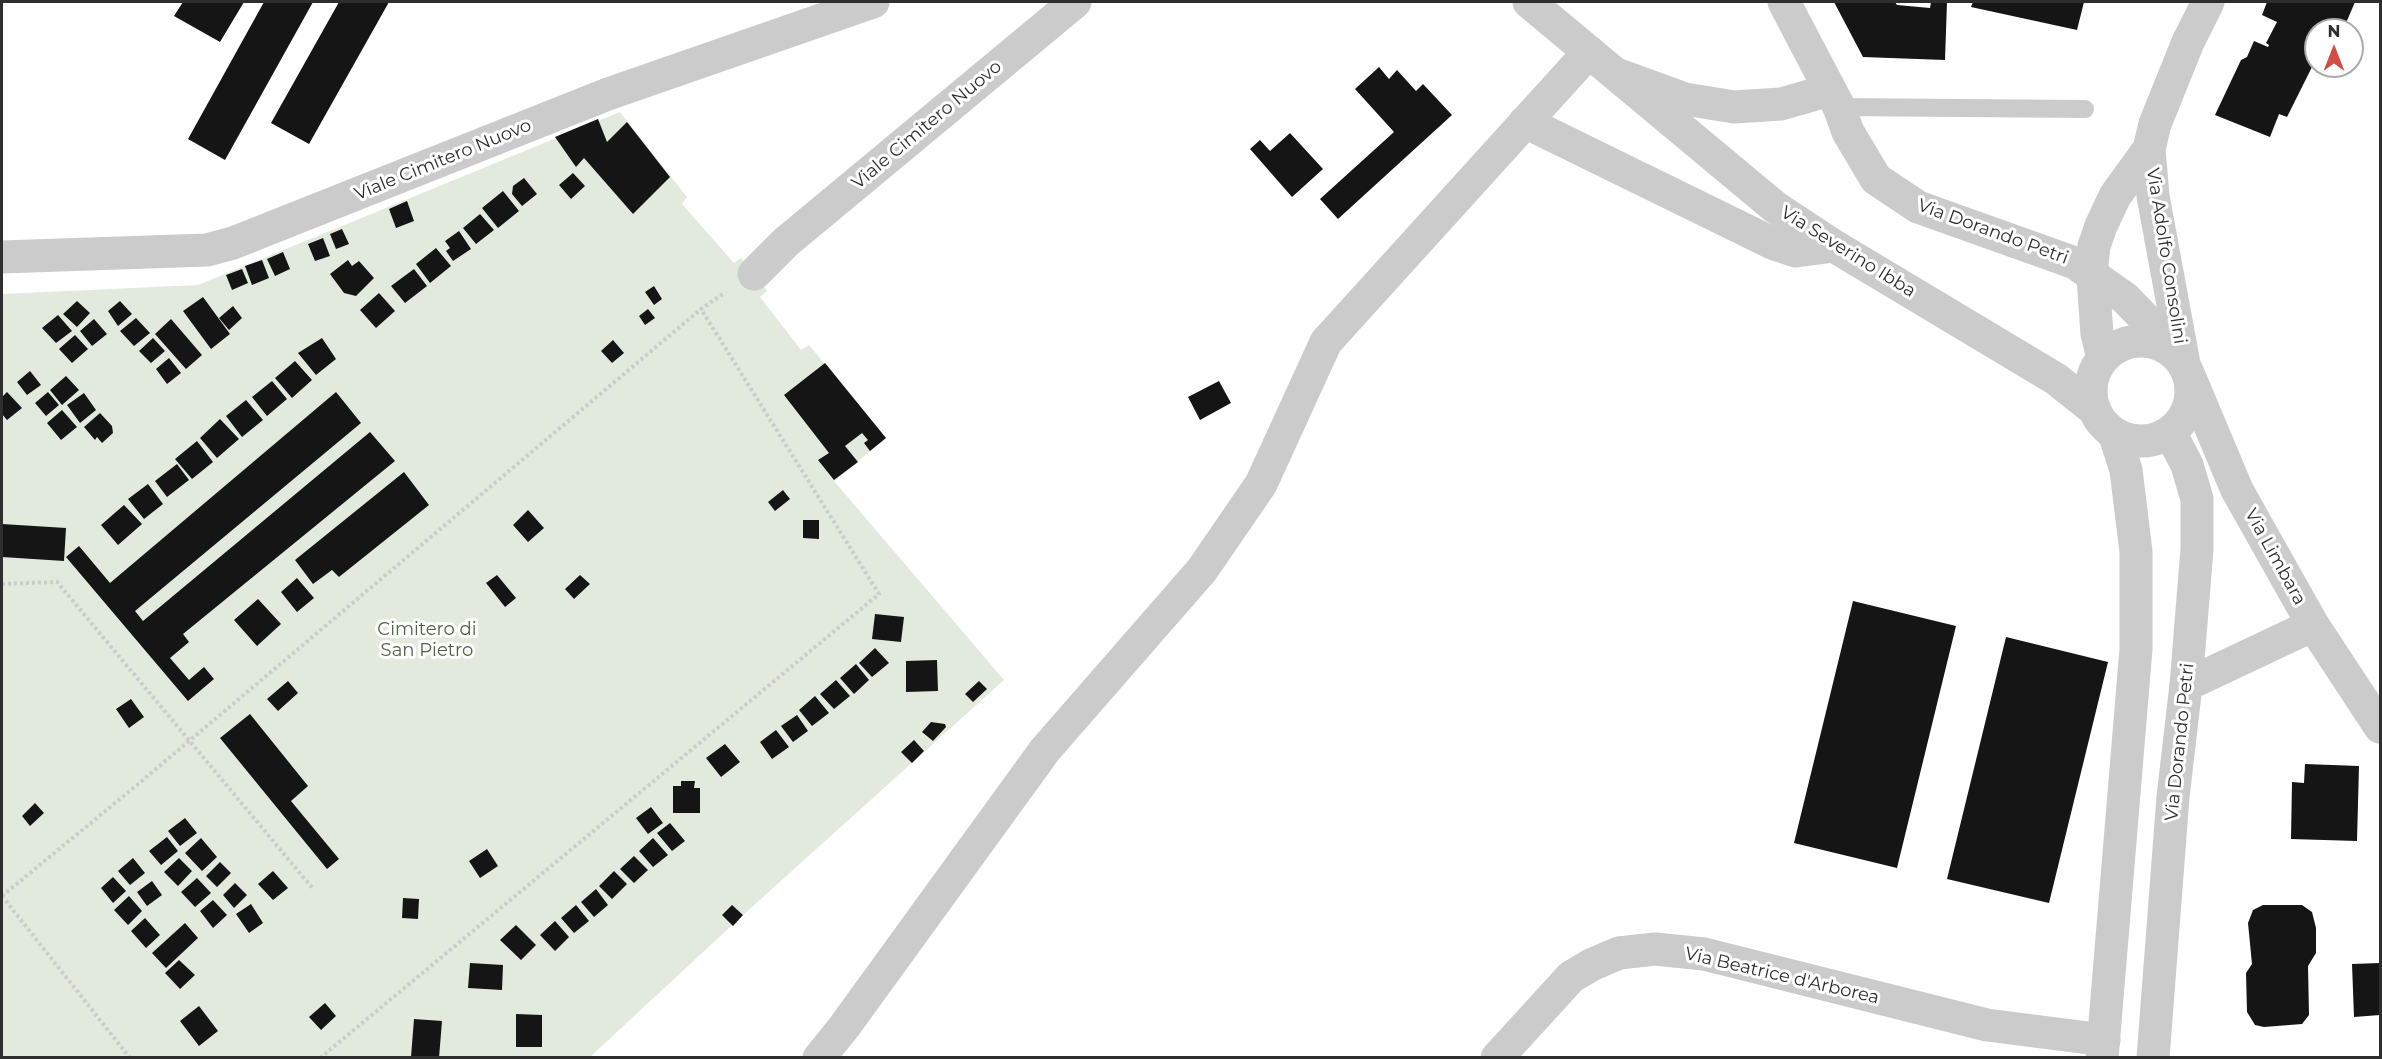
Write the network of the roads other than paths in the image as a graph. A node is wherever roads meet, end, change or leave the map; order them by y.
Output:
1 (873, 2) edge
2 (1075, 2) edge
3 (1529, 2) edge
4 (1784, 2) edge
5 (2208, 2) edge
6 (1588, 52) junction
7 (1615, 74) junction
8 (1835, 98) junction
9 (2085, 110) dead end
10 (1525, 122) junction
11 (2149, 149) junction
12 (1834, 246) junction
13 (2, 257) edge
14 (754, 274) road end
15 (2093, 276) junction
16 (2103, 358) junction
17 (2183, 365) junction
18 (2105, 422) junction
19 (2173, 429) junction
20 (2237, 490) junction
21 (2313, 625) junction
22 (2186, 685) junction
23 (2380, 727) edge
24 (2103, 1049) edge
25 (819, 1058) edge
26 (1497, 1058) edge
27 (2153, 1058) edge

1 - 13 street, Viale Cimitero Nuovo
2 - 14 street, Viale Cimitero Nuovo
3 - 6 street, Via Severino Ibba
4 - 8 street, Via Dorando Petri
5 - 11 street, Via Adolfo Consolini
6 - 7 street, Via Severino Ibba
6 - 10 street
7 - 8 street, Via Severino Ibba
7 - 12 street, Via Severino Ibba
8 - 9 lane
8 - 15 street, Via Dorando Petri
10 - 12 street
10 - 25 street
11 - 15 street, Via Adolfo Consolini
11 - 17 street, Via Adolfo Consolini
12 - 18 street, Via Severino Ibba
15 - 16 street, Via Adolfo Consolini
15 - 17 street, Via Dorando Petri
16 - 17 street
16 - 18 street
17 - 19 street
17 - 20 street, Via Limbara
18 - 19 street
18 - 24 street
19 - 20 street, Via Limbara
19 - 22 street, Via Dorando Petri
20 - 21 street, Via Limbara
21 - 22 street, Via Limbara
21 - 23 street, Via Limbara
22 - 27 street, Via Dorando Petri
24 - 26 street, Via Beatrice d'Arborea

